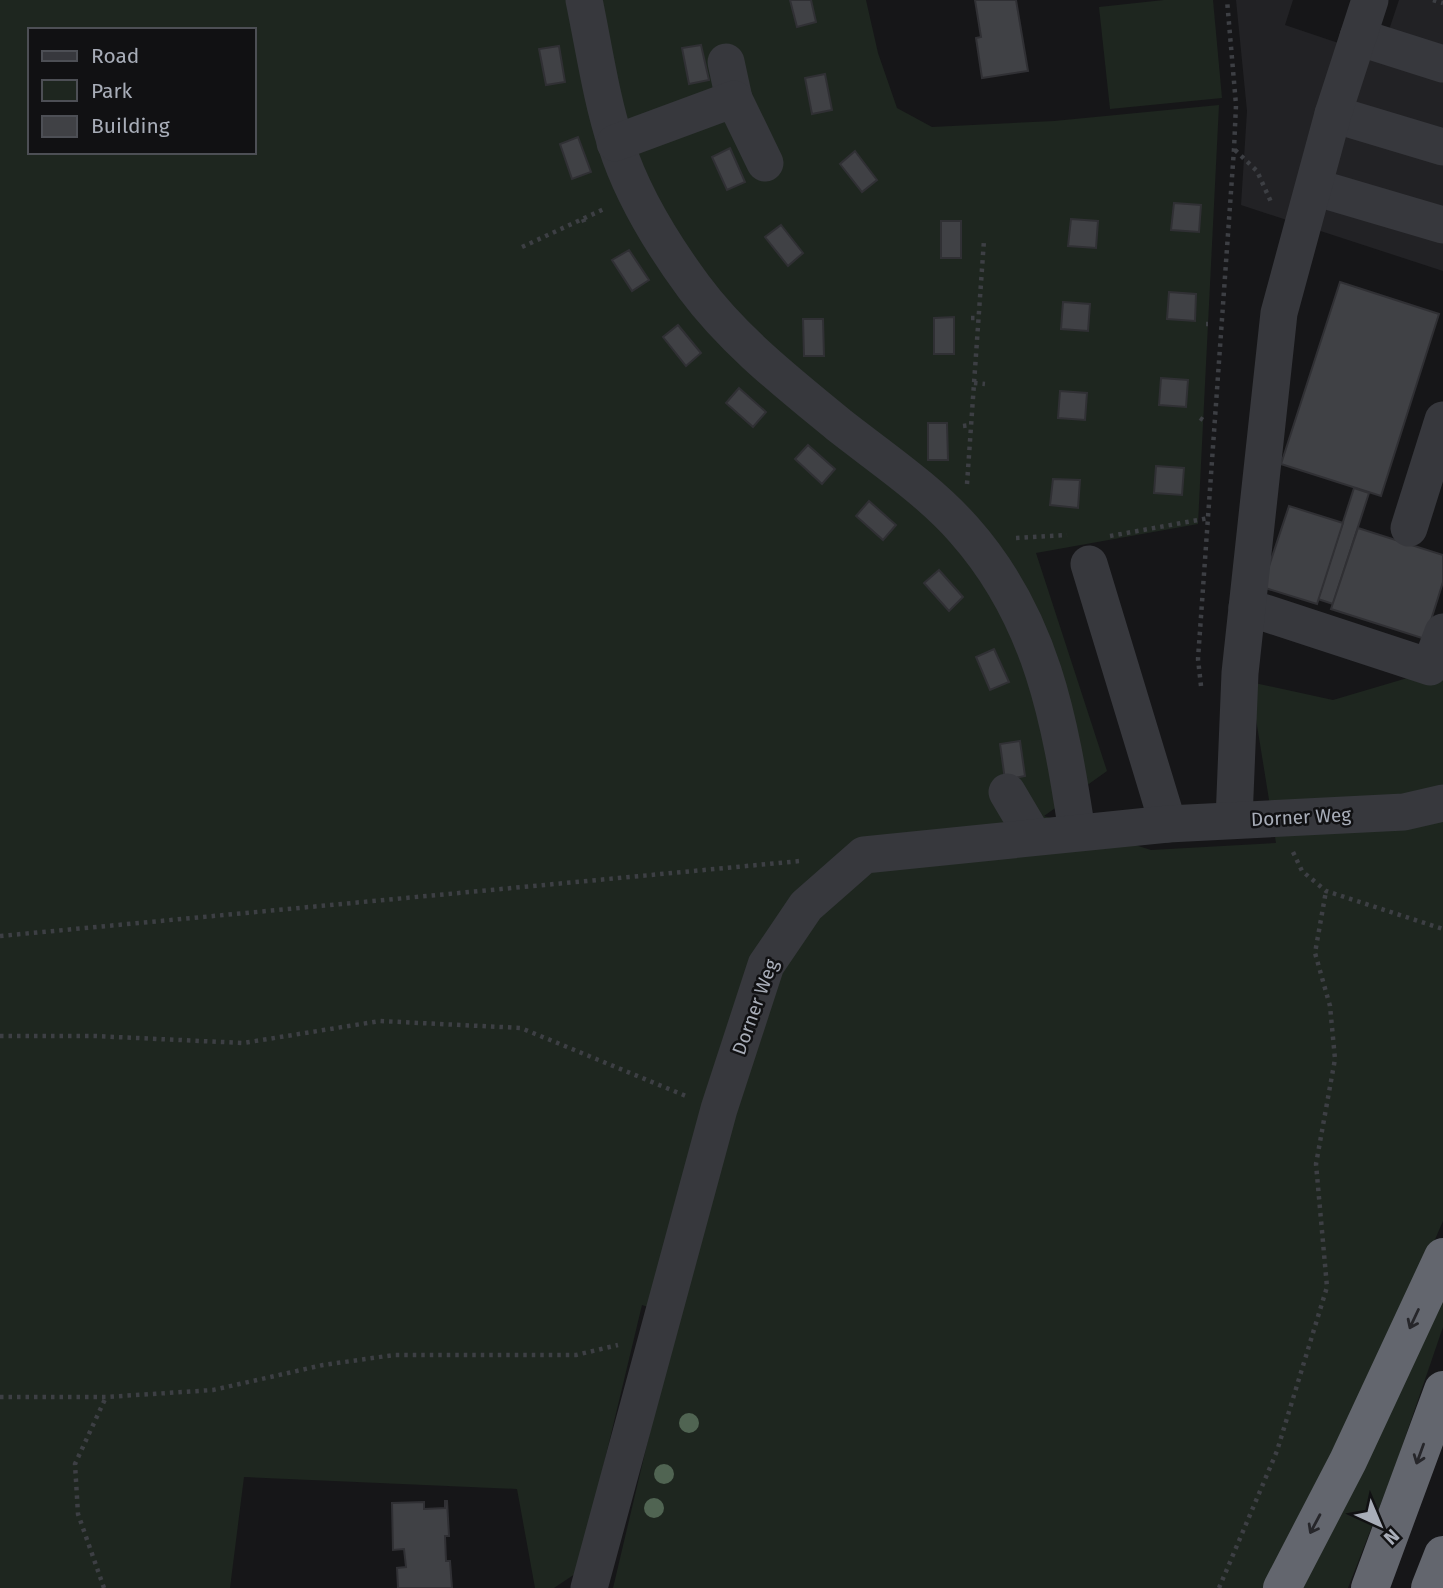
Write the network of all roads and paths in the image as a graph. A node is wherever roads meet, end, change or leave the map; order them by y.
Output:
1 (584, 0) edge
2 (1227, 0) edge
3 (1370, 0) edge
4 (1433, 0) edge
5 (1443, 3) edge
6 (1358, 37) junction
7 (726, 62) dead end
8 (1443, 64) edge
9 (734, 99) junction
10 (1334, 114) junction
11 (615, 143) junction
12 (1443, 147) edge
13 (1234, 149) junction
14 (765, 163) dead end
15 (637, 194) junction
16 (1310, 202) junction
17 (583, 219) junction
18 (1443, 225) edge
19 (586, 227) dead end
20 (991, 242) dead end
21 (522, 247) dead end
22 (971, 318) dead end
23 (979, 318) junction
24 (974, 383) junction
25 (985, 384) dead end
26 (1443, 420) edge
27 (971, 425) junction
28 (963, 426) dead end
29 (1423, 513) edge
30 (964, 530) junction
31 (1089, 564) dead end
32 (1247, 607) junction
33 (1443, 632) edge
34 (1202, 691) dead end
35 (1007, 792) dead end
36 (1443, 803) edge
37 (1234, 820) junction
38 (1277, 820) junction
39 (1168, 824) junction
40 (1077, 832) junction
41 (1033, 836) junction
42 (808, 861) dead end
43 (1326, 891) junction
44 (1443, 929) edge
45 (0, 936) edge
46 (0, 1036) edge
47 (719, 1110) junction
48 (1443, 1257) edge
49 (656, 1337) junction
50 (1443, 1390) edge
51 (0, 1397) edge
52 (106, 1397) junction
53 (1443, 1555) edge
54 (104, 1588) edge
55 (589, 1588) edge
56 (1219, 1588) edge
57 (1282, 1588) edge
58 (1370, 1588) edge
59 (1430, 1588) edge

1 - 11 street
2 - 13 path
3 - 6 street
4 - 5 path
6 - 8 street
6 - 10 street
7 - 9 street
9 - 11 street
9 - 14 street
10 - 12 street
10 - 16 street
11 - 15 street
13 - 16 path
13 - 34 path
15 - 17 path
15 - 30 street
16 - 18 street
16 - 32 street
17 - 19 path
17 - 21 path
20 - 23 path
22 - 23 path
23 - 24 path
24 - 25 path
24 - 27 path
26 - 29 street
27 - 28 path
27 - 30 path
30 - 40 street
31 - 39 street
32 - 33 street
32 - 37 street
35 - 41 street
36 - 38 street, Dorner Weg
37 - 38 street, Dorner Weg
37 - 39 street, Dorner Weg
38 - 43 path
39 - 40 street, Dorner Weg
40 - 41 street, Dorner Weg
41 - 47 street, Dorner Weg
42 - 45 path
43 - 44 path
43 - 56 path
46 - 47 path
47 - 49 street, Dorner Weg
48 -> 57 highway
49 - 52 path
49 - 55 street, Dorner Weg
50 -> 58 highway
51 - 52 path
52 - 54 path
53 - 59 highway

